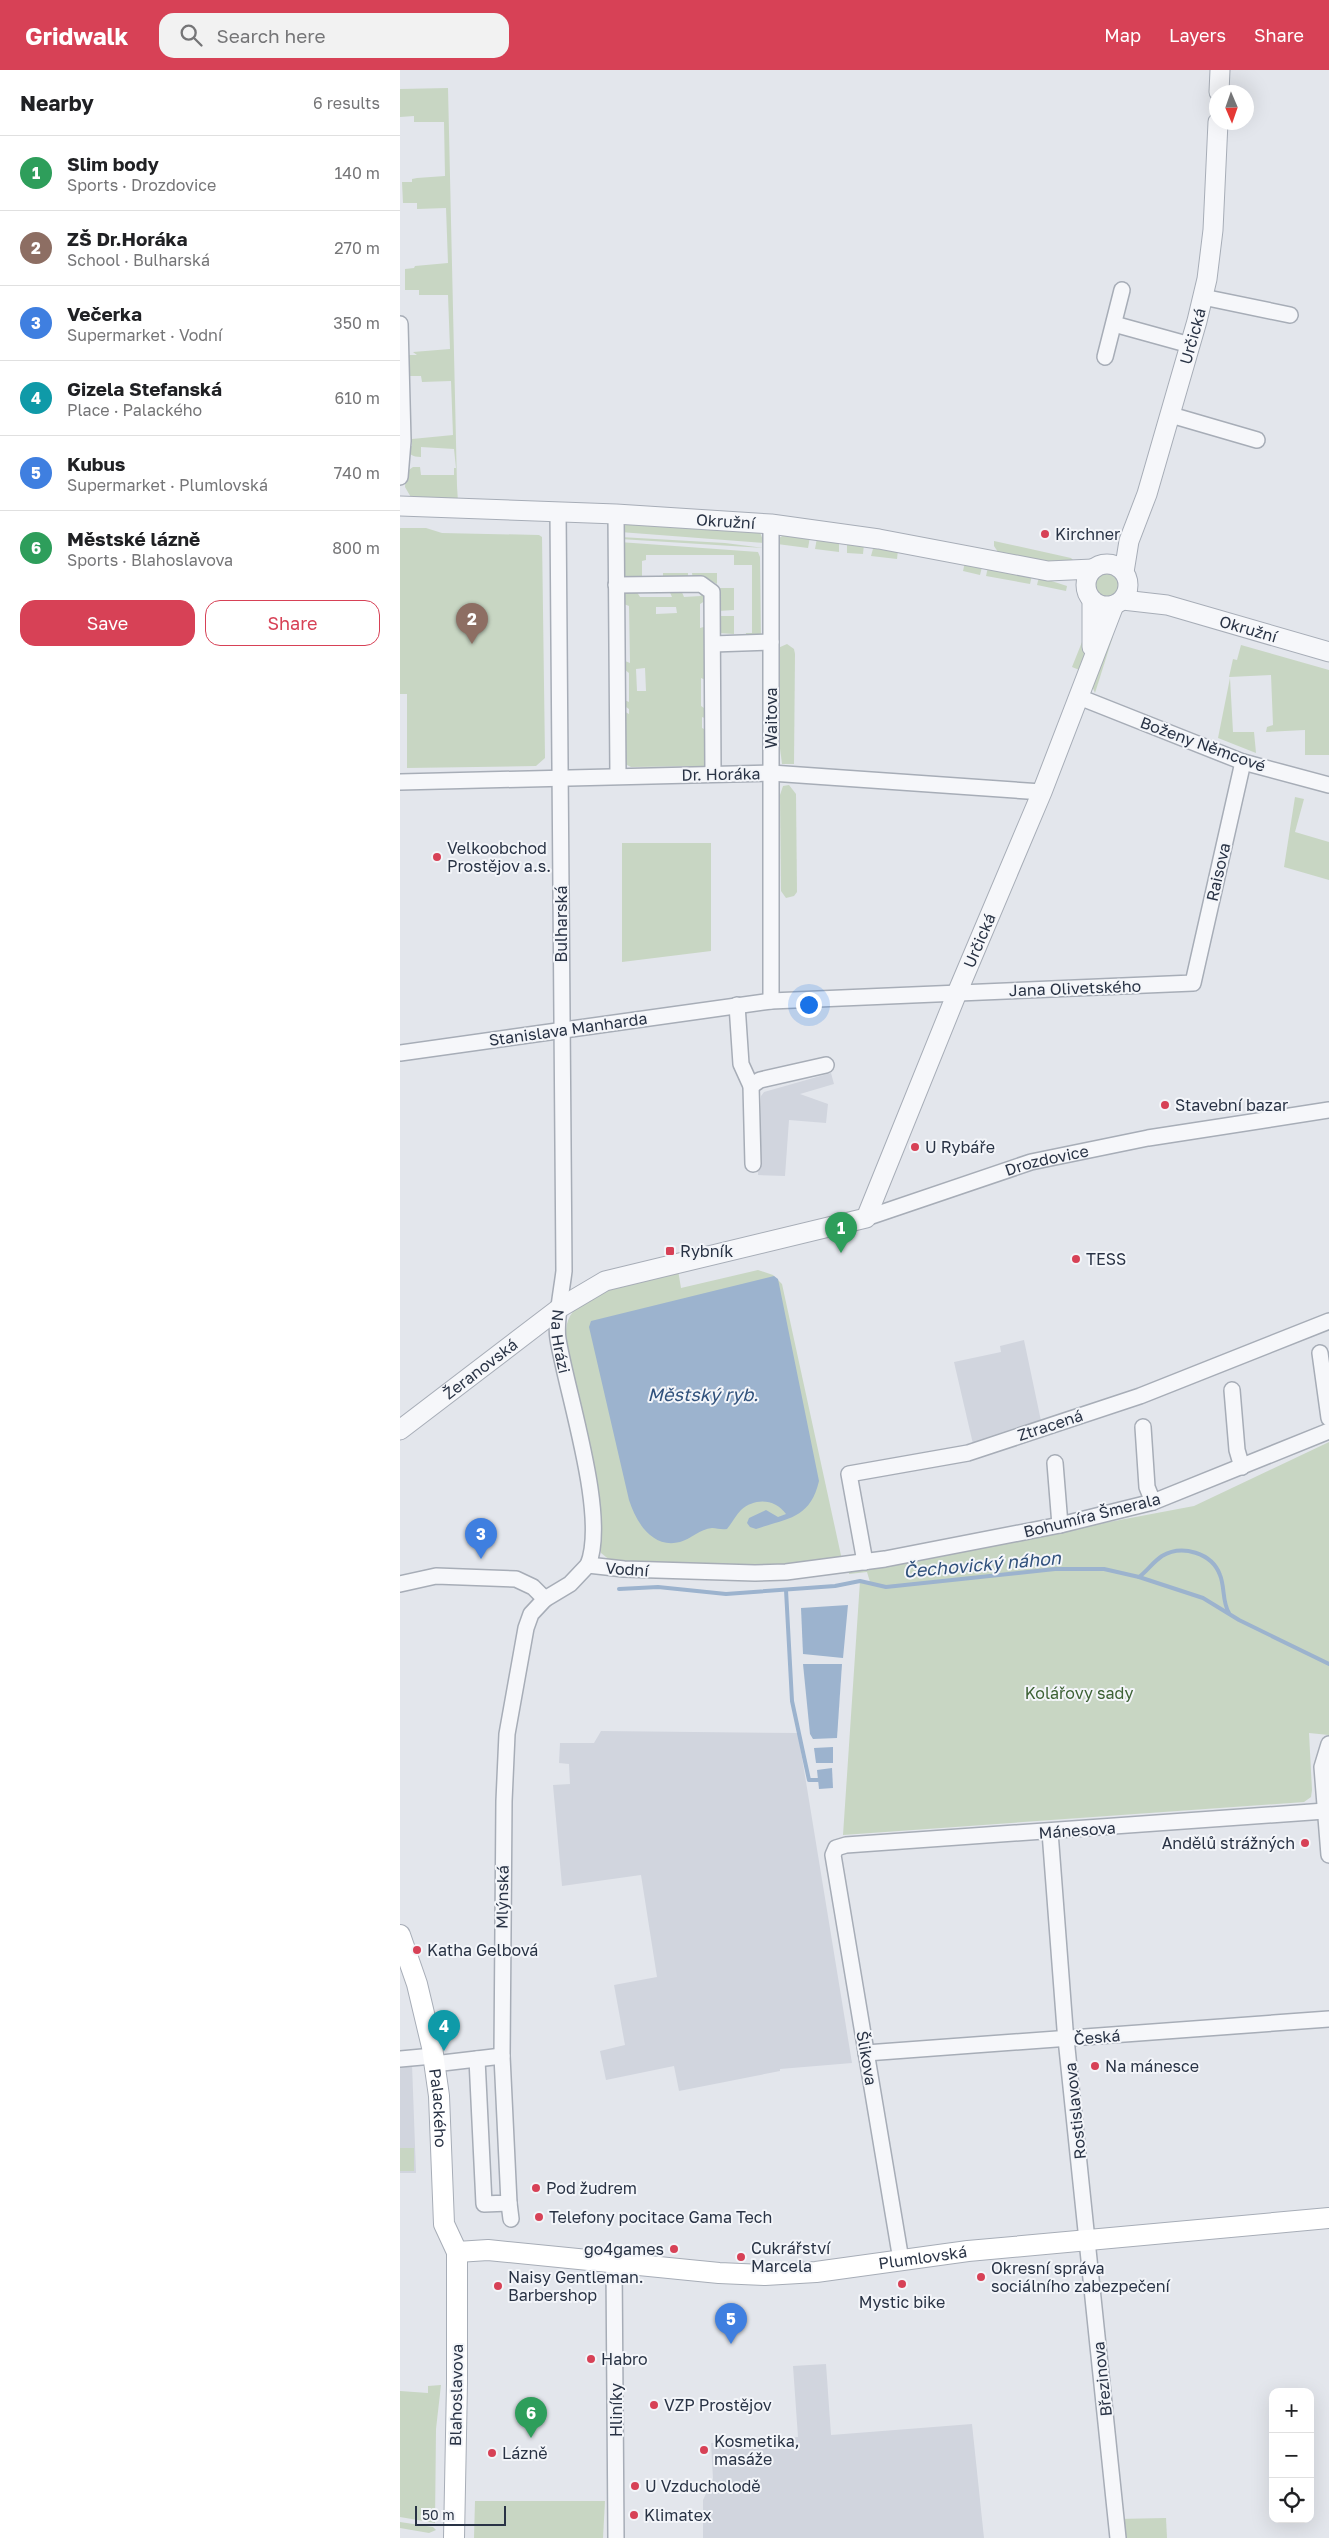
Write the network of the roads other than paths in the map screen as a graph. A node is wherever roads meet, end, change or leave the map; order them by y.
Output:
1 (1220, 70) edge
2 (1220, 85) edge
3 (1218, 130) edge
4 (1122, 290) dead end
5 (1203, 297) junction
6 (1290, 315) dead end
7 (400, 324) edge
8 (1114, 324) junction
9 (1190, 345) junction
10 (1105, 357) dead end
11 (1171, 415) junction
12 (1257, 440) dead end
13 (401, 461) edge
14 (400, 477) edge
15 (400, 506) edge
16 (558, 511) junction
17 (616, 514) junction
18 (771, 524) junction
19 (1129, 542) junction
20 (1099, 567) junction
21 (1048, 571) junction
22 (1126, 577) junction
23 (616, 585) junction
24 (1090, 597) junction
25 (1119, 603) junction
26 (1168, 605) junction
27 (771, 642) junction
28 (714, 644) junction
29 (1329, 652) edge
30 (1092, 661) junction
31 (1079, 697) junction
32 (1243, 762) junction
33 (771, 773) junction
34 (712, 774) junction
35 (618, 776) junction
36 (560, 778) junction
37 (400, 782) edge
38 (1329, 784) edge
39 (1042, 792) junction
40 (1193, 984) joint
41 (957, 993) junction
42 (771, 1001) junction
43 (737, 1006) junction
44 (562, 1029) junction
45 (400, 1053) edge
46 (826, 1065) dead end
47 (751, 1086) junction
48 (1329, 1110) edge
49 (753, 1164) dead end
50 (866, 1218) junction
51 (773, 1241) joint
52 (561, 1307) junction
53 (1329, 1321) edge
54 (1320, 1354) dead end
55 (1232, 1390) dead end
56 (1329, 1418) edge
57 (1143, 1426) dead end
58 (400, 1430) edge
59 (1329, 1431) edge
60 (1055, 1464) dead end
61 (1242, 1467) junction
62 (1153, 1502) junction
63 (1060, 1525) junction
64 (865, 1562) junction
65 (588, 1565) junction
66 (845, 1565) joint
67 (400, 1584) edge
68 (545, 1599) junction
69 (1328, 1745) edge
70 (1325, 1812) junction
71 (1050, 1832) junction
72 (833, 1855) joint
73 (1329, 1855) edge
74 (400, 1935) edge
75 (1329, 2019) edge
76 (1067, 2039) junction
77 (866, 2053) junction
78 (502, 2056) junction
79 (400, 2059) edge
80 (477, 2059) junction
81 (434, 2060) junction
82 (509, 2203) junction
83 (1329, 2218) edge
84 (511, 2219) dead end
85 (1088, 2240) junction
86 (457, 2252) junction
87 (901, 2260) junction
88 (614, 2263) junction
89 (454, 2538) edge
90 (616, 2538) edge
91 (1118, 2538) edge

1 - 2 street
3 - 5 street, Určická
4 - 8 street
5 - 6 street
5 - 9 street, Určická
7 - 13 street
8 - 9 street
8 - 10 street
9 - 11 street, Určická
11 - 12 street
11 - 19 street, Určická
13 - 14 street
15 - 16 street, Okružní
16 - 17 street, Okružní
16 - 36 street, Bulharská
17 - 18 street, Okružní
17 - 23 street
18 - 21 street, Okružní
18 - 27 street, Waitova
19 - 20 street, Určická
19 - 22 street, Určická
20 - 21 street, Okružní
20 - 22 street
20 - 24 street
21 - 24 street, Okružní
22 - 25 street
22 - 26 street, Okružní
23 - 28 street
23 - 35 street
24 - 25 street
24 - 30 street, Určická
25 - 26 street, Okružní
25 - 30 street, Určická
26 - 29 street, Okružní
27 - 28 street
27 - 33 street, Waitova
28 - 34 street
30 - 31 street, Určická
31 - 32 street, Boženy Němcové
31 - 39 street, Určická
32 - 38 street, Boženy Němcové
32 - 40 street, Raisova
33 - 34 street, Dr. Horáka
33 - 39 street, Dr. Horáka
33 - 42 street, Waitova
34 - 35 street, Dr. Horáka
35 - 36 street, Dr. Horáka
36 - 37 street, Dr. Horáka
36 - 44 street, Bulharská
39 - 41 street, Určická
40 - 41 street, Jana Olivetského
41 - 42 street, Stanislava Manharda
41 - 50 street, Určická
42 - 43 street, Stanislava Manharda
43 - 44 street, Stanislava Manharda
43 - 47 street
44 - 45 street, Stanislava Manharda
44 - 52 street, Bulharská
46 - 47 street
47 - 49 street
48 - 50 street, Drozdovice
50 - 51 street, Drozdovice
51 - 52 street, Na Hrázi
52 - 58 street, Žeranovská
52 - 65 street, Na Hrázi
53 - 64 street, Ztracená
54 - 56 street
55 - 61 street
57 - 62 street
59 - 61 street, Bohumíra Šmerala
60 - 63 street
61 - 62 street, Bohumíra Šmerala
62 - 63 street, Bohumíra Šmerala
63 - 64 street, Bohumíra Šmerala
64 - 66 street, Bohumíra Šmerala
65 - 66 street, Vodní
65 - 68 street, Vodní
67 - 68 street
68 - 78 street, Mlýnská
69 - 70 street
70 - 71 street, Mánesova
70 - 73 street
71 - 72 street, Mánesova
71 - 76 street, Rostislavova
72 - 77 street, Šlikova
74 - 81 main road, Palackého
75 - 76 street, Česká
76 - 77 street, Česká
76 - 85 street, Rostislavova
77 - 87 street, Šlikova
78 - 80 street
78 - 82 street, Mlýnská
79 - 81 street
80 - 81 street
80 - 82 street
81 - 86 main road, Palackého
82 - 84 street, Mlýnská
83 - 85 main road, Plumlovská
85 - 87 main road, Plumlovská
85 - 91 street, Březinova
86 - 88 main road, Plumlovská
86 - 89 main road, Blahoslavova
87 - 88 main road, Plumlovská
88 - 90 street, Hliníky

